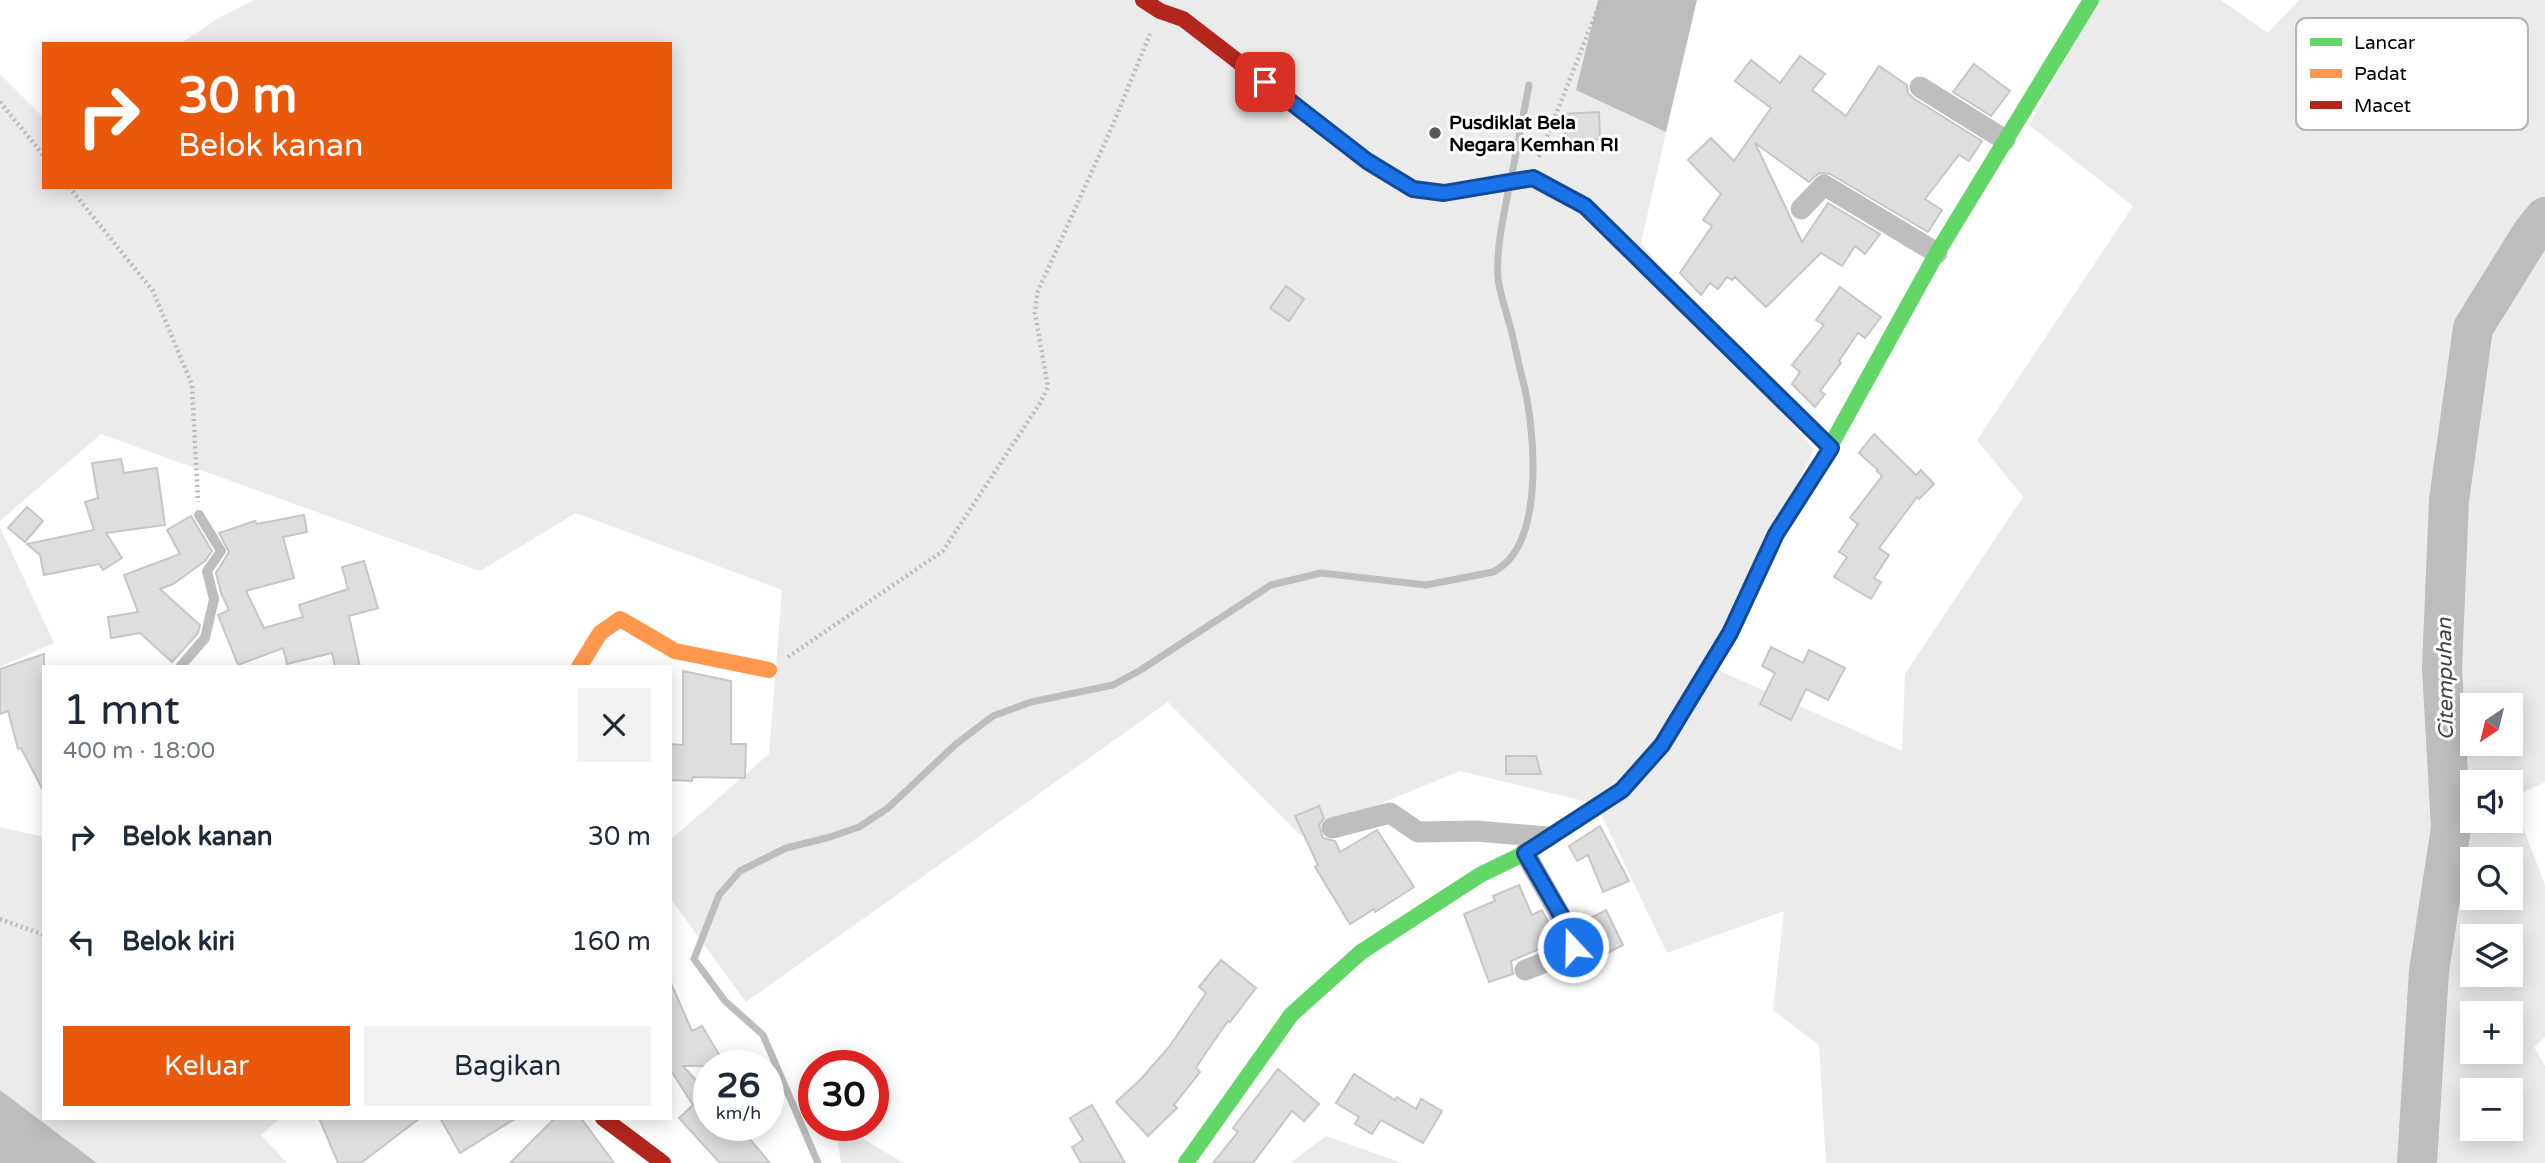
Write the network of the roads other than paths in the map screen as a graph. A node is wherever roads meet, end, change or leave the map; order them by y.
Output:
1 (1143, 0) edge
2 (2091, 0) edge
3 (1920, 87) dead end
4 (2005, 140) junction
5 (1801, 209) dead end
6 (1937, 253) junction
7 (1831, 448) junction
8 (198, 515) road end
9 (182, 665) edge
10 (580, 665) edge
11 (769, 670) road end
12 (1332, 828) dead end
13 (1548, 837) junction
14 (1525, 853) junction
15 (1525, 970) dead end
16 (606, 1120) edge
17 (663, 1163) edge
18 (1186, 1163) edge

1 - 7 street
2 - 4 street
3 - 4 street
4 - 6 street
5 - 6 street
6 - 7 street
7 - 13 street
8 - 9 lane
10 - 11 street
12 - 13 street
13 - 14 street
14 - 15 street
14 - 18 street
16 - 17 street

